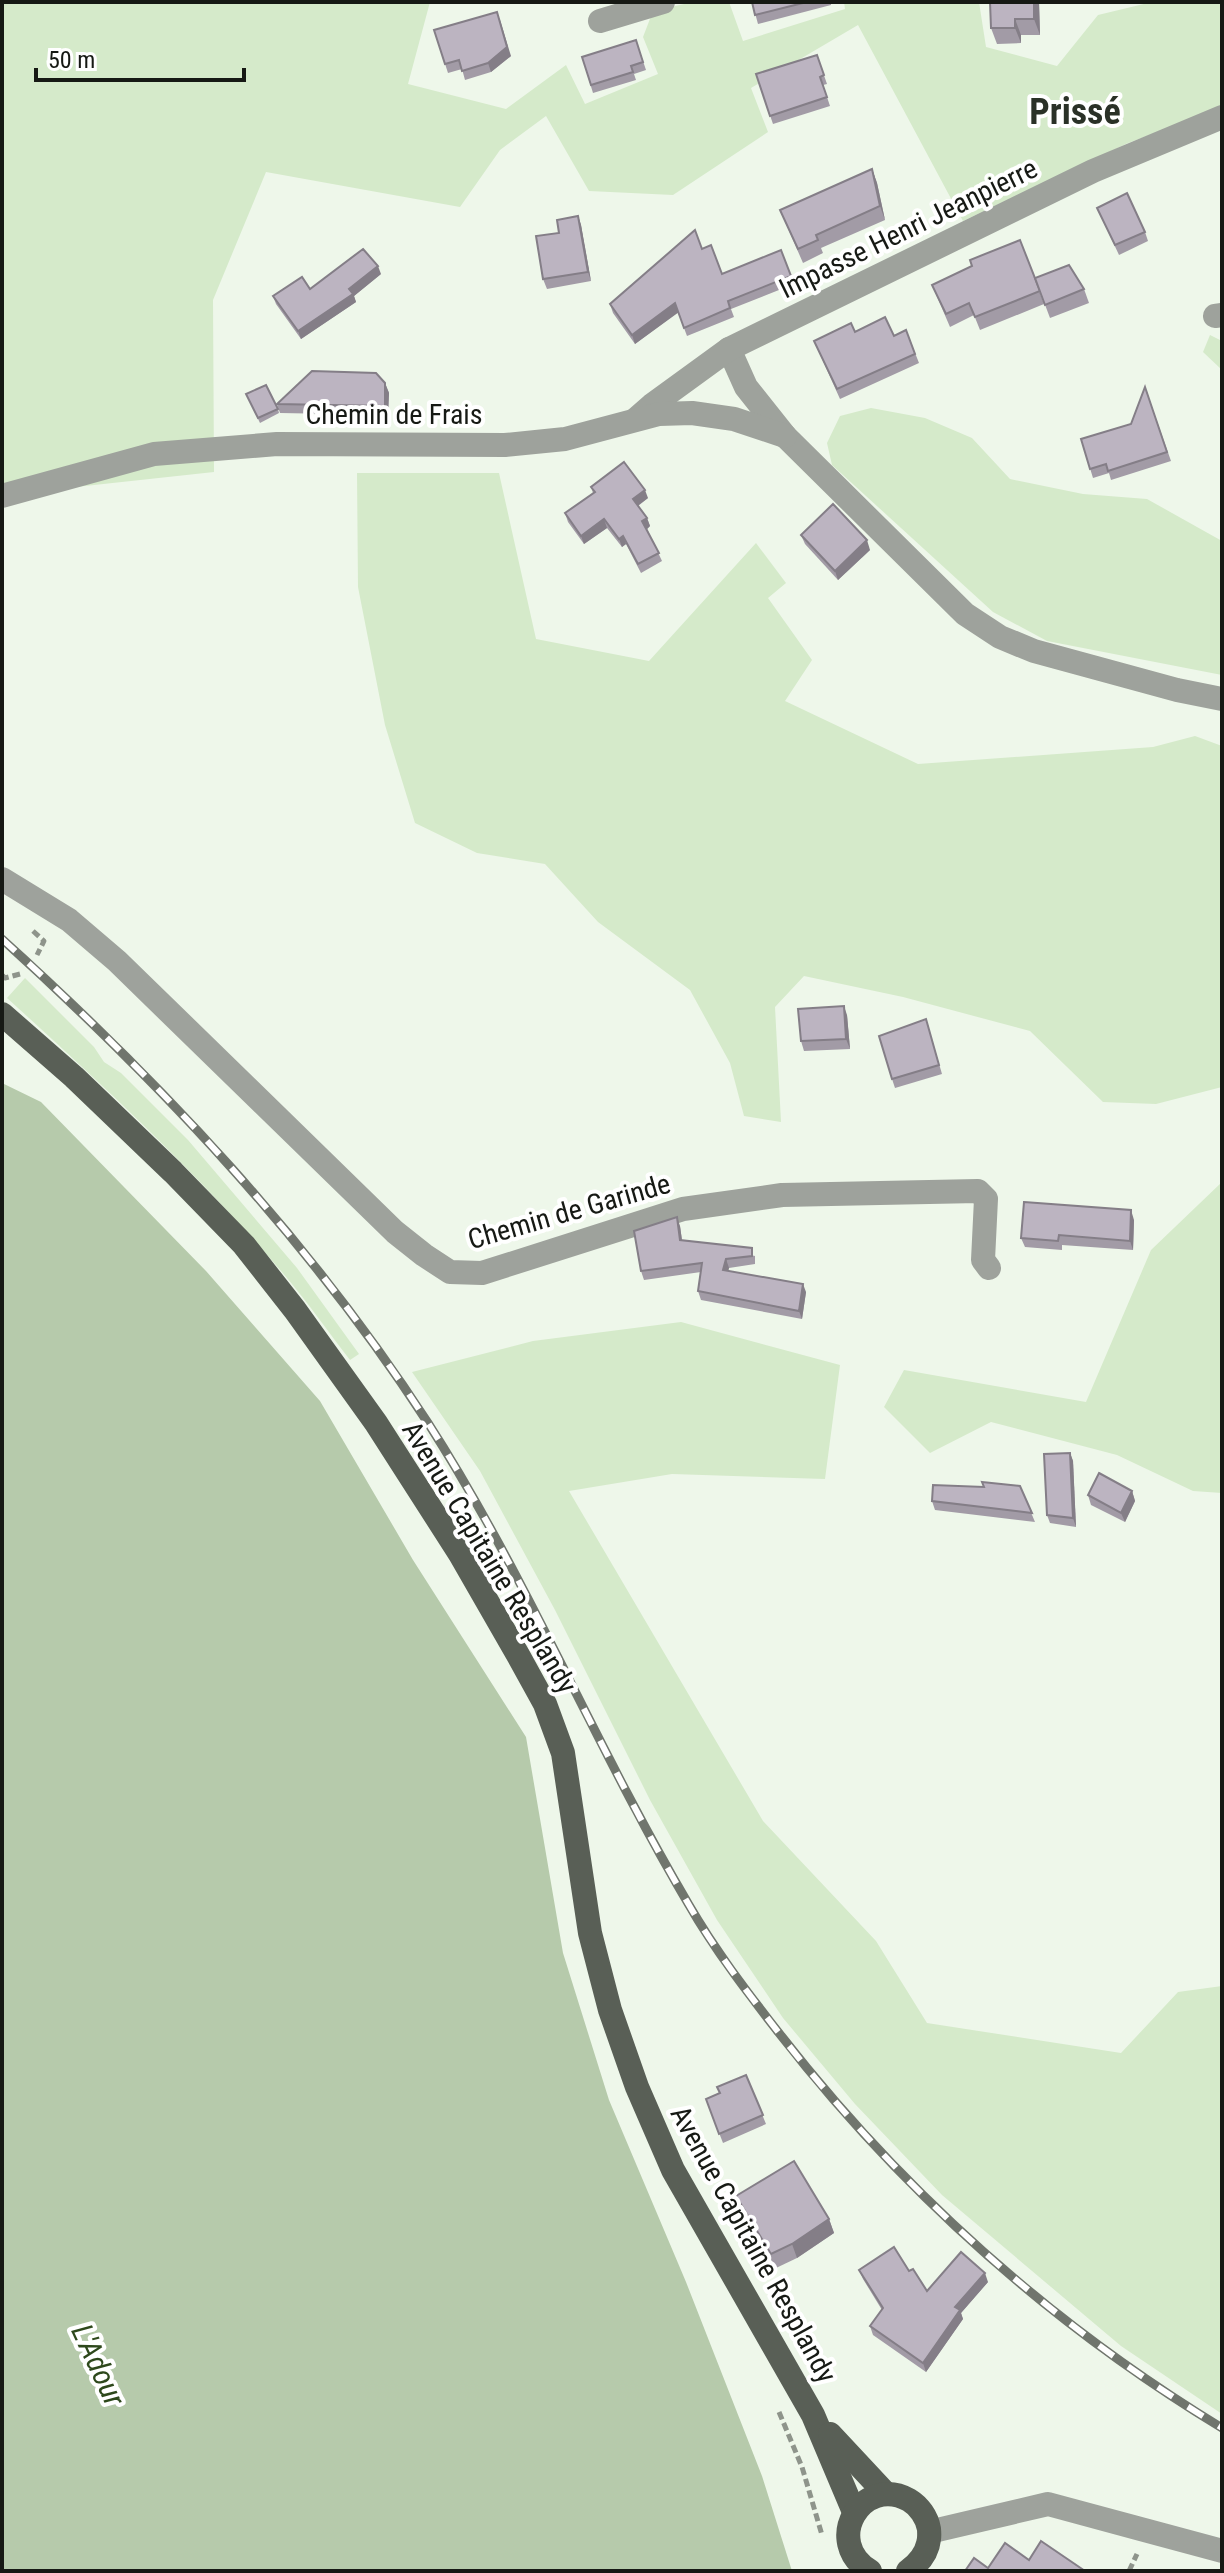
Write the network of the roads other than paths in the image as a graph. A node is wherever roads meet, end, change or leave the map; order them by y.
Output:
1 (663, 2) edge
2 (600, 21) dead end
3 (1222, 117) edge
4 (729, 349) junction
5 (636, 420) junction
6 (785, 436) junction
7 (2, 496) edge
8 (1222, 699) edge
9 (2, 879) edge
10 (2, 1014) edge
11 (989, 1268) dead end
12 (813, 2415) junction
13 (886, 2494) junction
14 (854, 2512) junction
15 (929, 2532) junction
16 (1222, 2551) edge
17 (863, 2568) edge
18 (908, 2571) edge

1 - 2 street
3 - 4 street, Impasse Henri Jeanpierre
4 - 5 street, Impasse Henri Jeanpierre
4 - 6 street, Chemin de Frais
5 - 6 street, Chemin de Frais
5 - 7 street, Chemin de Frais
6 - 8 street, Chemin de Frais
9 - 11 street, Chemin de Garinde
10 - 12 main road, Avenue Capitaine Resplandy
12 - 13 main road, Avenue Capitaine Resplandy
12 - 14 main road, Avenue Capitaine Resplandy
13 - 14 main road
13 - 15 main road
14 - 17 main road
15 - 16 street
15 - 18 main road

